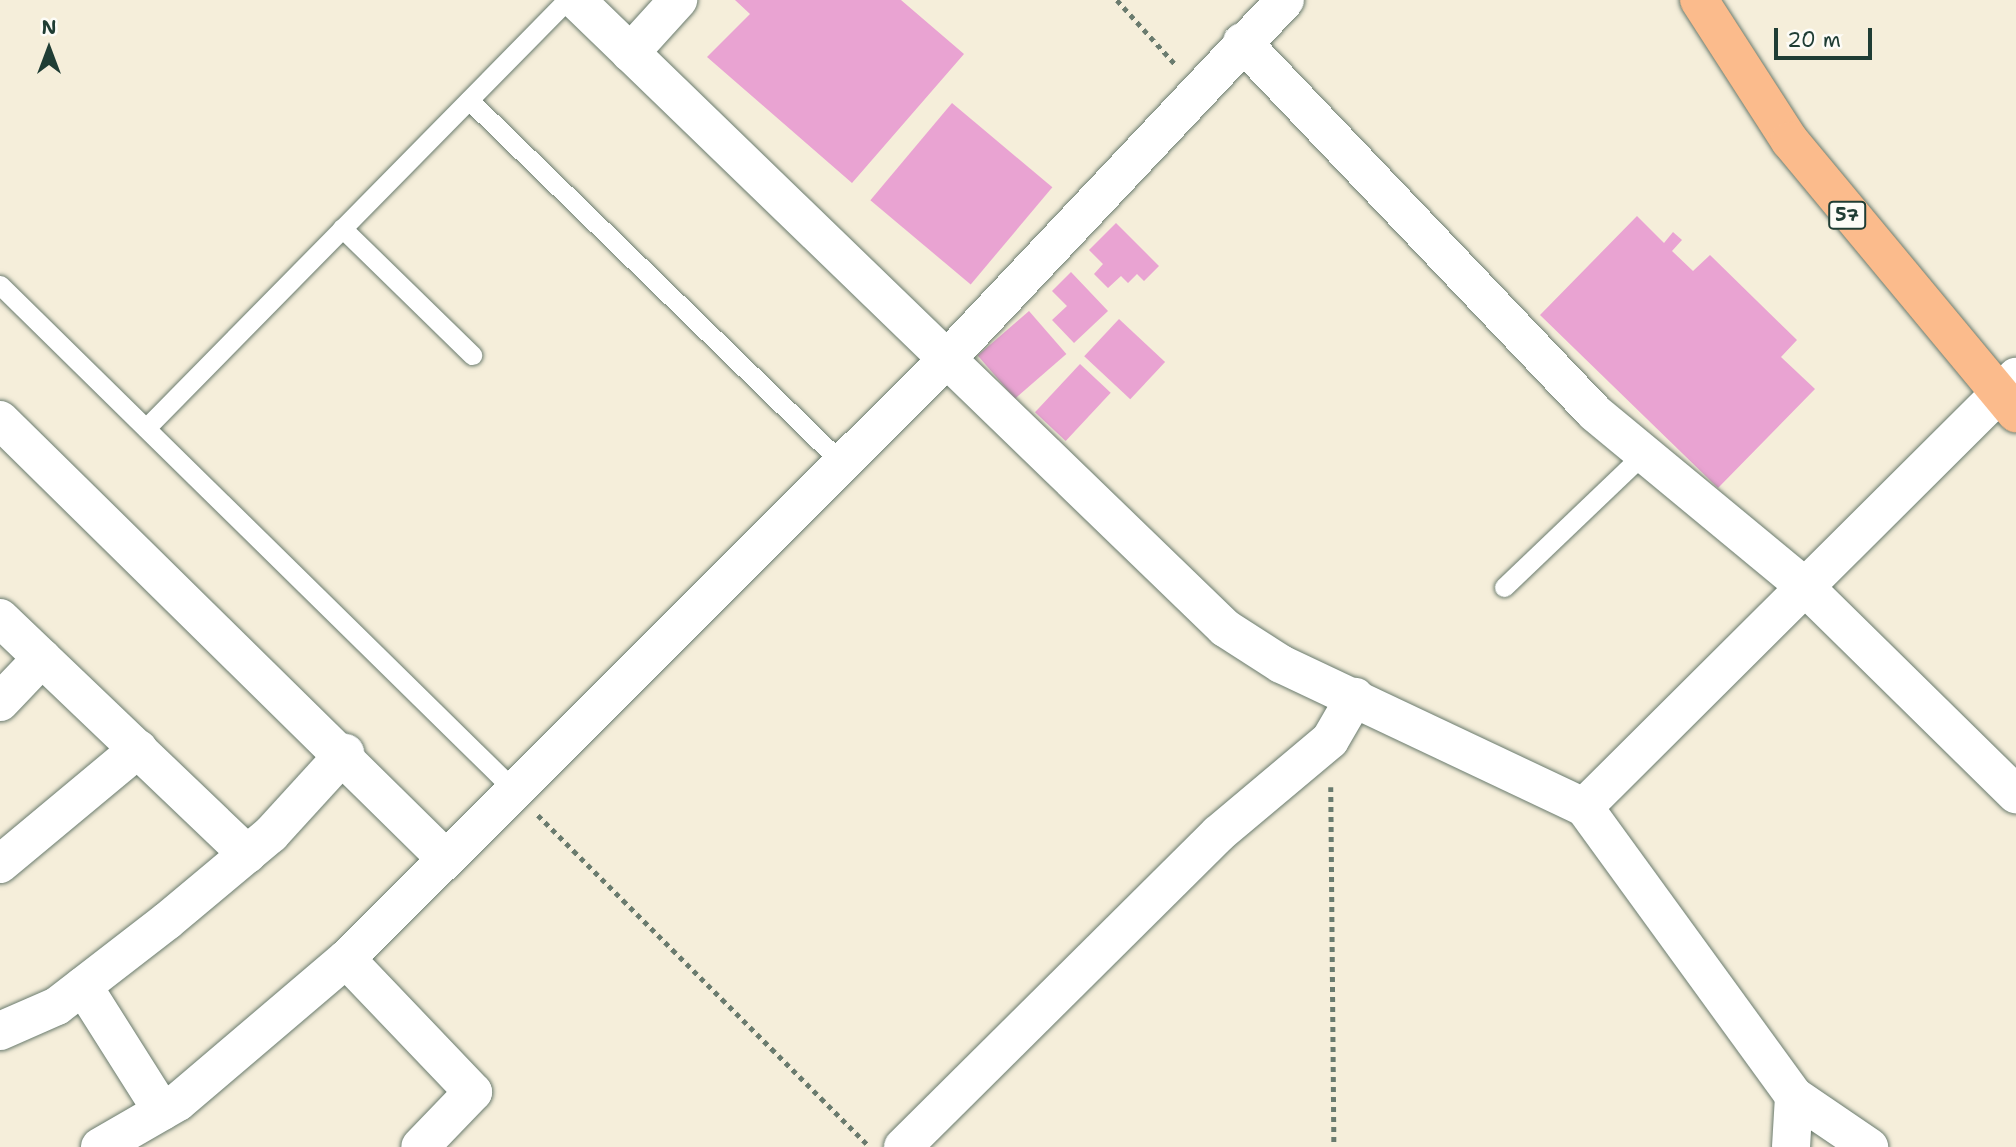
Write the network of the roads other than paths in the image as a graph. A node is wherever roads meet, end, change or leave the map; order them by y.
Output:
1 (567, 0) edge
2 (576, 0) edge
3 (678, 0) edge
4 (1285, 0) edge
5 (1699, 0) edge
6 (1241, 43) junction
7 (631, 53) junction
8 (469, 100) junction
9 (342, 228) junction
10 (0, 285) edge
11 (472, 355) dead end
12 (944, 362) junction
13 (2010, 395) edge
14 (0, 419) edge
15 (146, 428) junction
16 (1643, 454) junction
17 (842, 463) junction
18 (1504, 587) dead end
19 (1805, 587) junction
20 (0, 618) edge
21 (42, 658) junction
22 (1355, 697) junction
23 (0, 702) edge
24 (138, 749) junction
25 (345, 753) junction
26 (513, 789) junction
27 (2016, 794) edge
28 (1584, 807) junction
29 (247, 854) junction
30 (444, 857) junction
31 (0, 864) edge
32 (346, 959) junction
33 (83, 986) junction
34 (0, 1031) edge
35 (1794, 1096) junction
36 (162, 1111) junction
37 (100, 1147) edge
38 (420, 1147) edge
39 (902, 1147) edge
40 (1791, 1147) edge
41 (1869, 1147) edge

1 - 8 lane
2 - 7 street
3 - 7 street
4 - 6 street
5 - 13 main road, 57
6 - 12 street
6 - 16 street
7 - 12 street
8 - 9 lane
8 - 17 lane
9 - 11 lane
9 - 15 lane
10 - 15 lane
12 - 17 street
12 - 22 street
13 - 19 street
14 - 25 street
15 - 26 lane
16 - 18 lane
16 - 19 street
17 - 26 street
19 - 27 street
19 - 28 street
20 - 21 street
21 - 23 street
21 - 24 street
22 - 28 street
22 - 39 street
24 - 29 street
24 - 31 street
25 - 29 street
25 - 30 street
26 - 30 street
28 - 35 street
29 - 33 street
30 - 32 street
32 - 36 street
32 - 38 street
33 - 34 street
33 - 36 street
35 - 40 street
35 - 41 street
36 - 37 street

